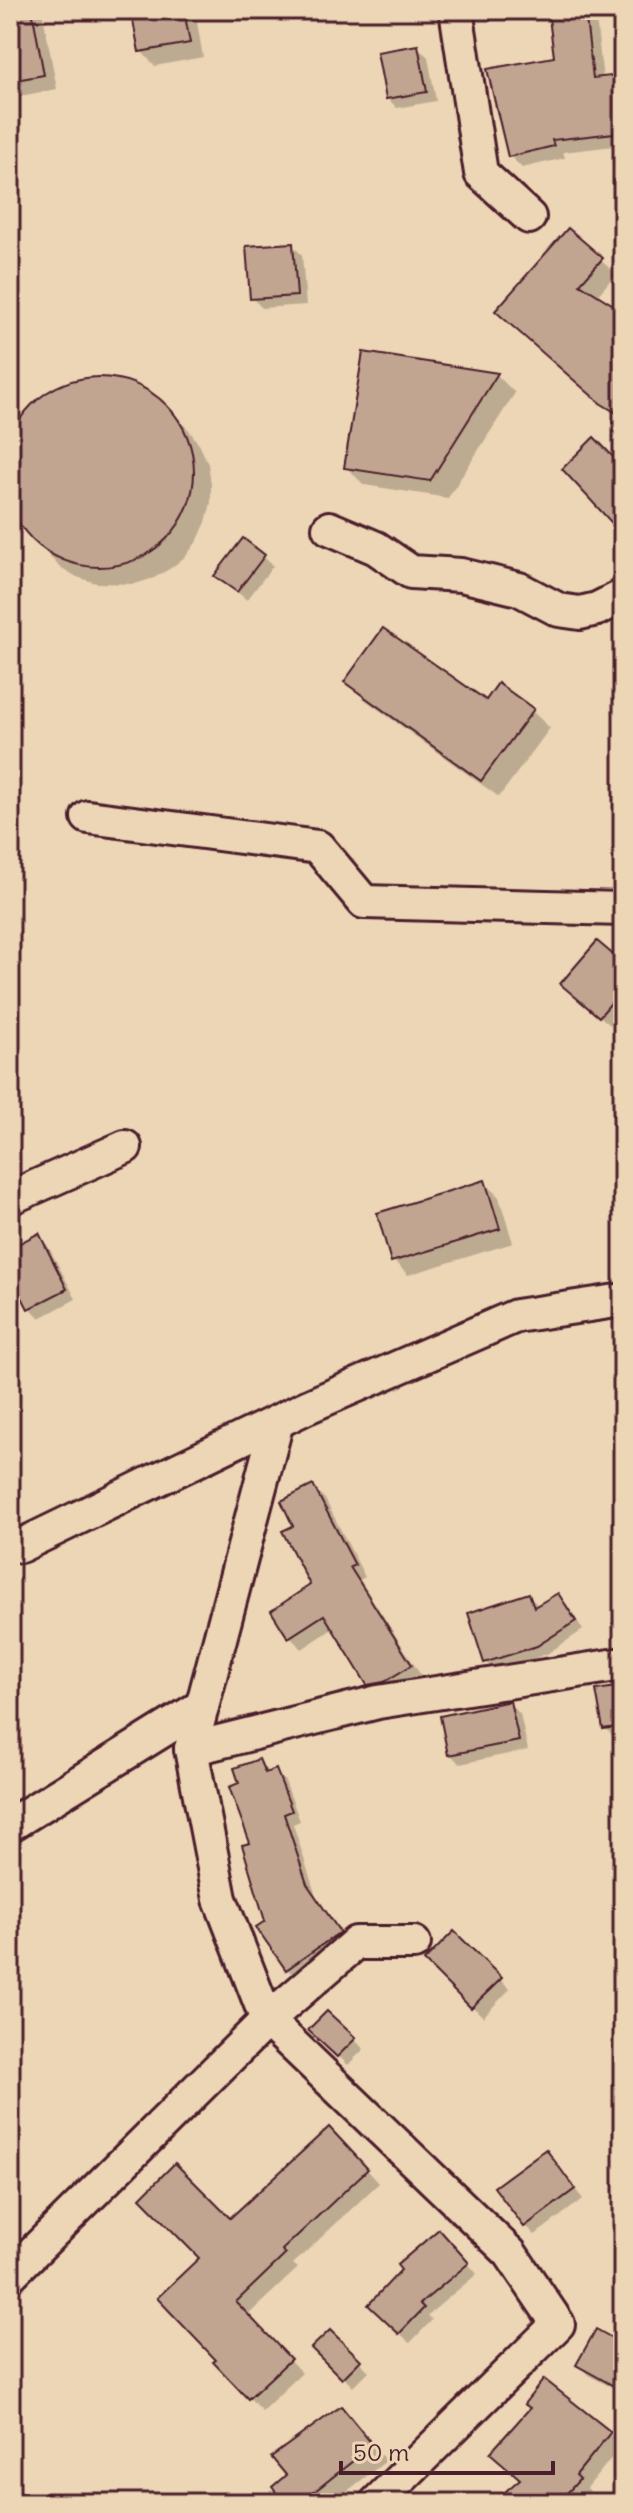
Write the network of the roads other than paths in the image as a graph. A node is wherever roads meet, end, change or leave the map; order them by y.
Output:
1 (456, 10) edge
2 (529, 217) dead end
3 (329, 528) dead end
4 (623, 596) edge
5 (88, 817) dead end
6 (623, 909) edge
7 (125, 1147) dead end
8 (10, 1198) edge
9 (623, 1300) edge
10 (277, 1422) junction
11 (20, 1546) dead end
12 (623, 1664) edge
13 (202, 1706) junction
14 (191, 1749) junction
15 (10, 1825) edge
16 (414, 1943) dead end
17 (267, 2020) junction
18 (10, 2275) edge
19 (376, 2503) edge

1 - 2 street
3 - 4 street
5 - 6 street
7 - 8 street
9 - 10 street
10 - 11 street
10 - 13 street
12 - 14 street
13 - 14 street
13 - 15 street
14 - 17 street
16 - 17 street
17 - 18 street
17 - 19 street

